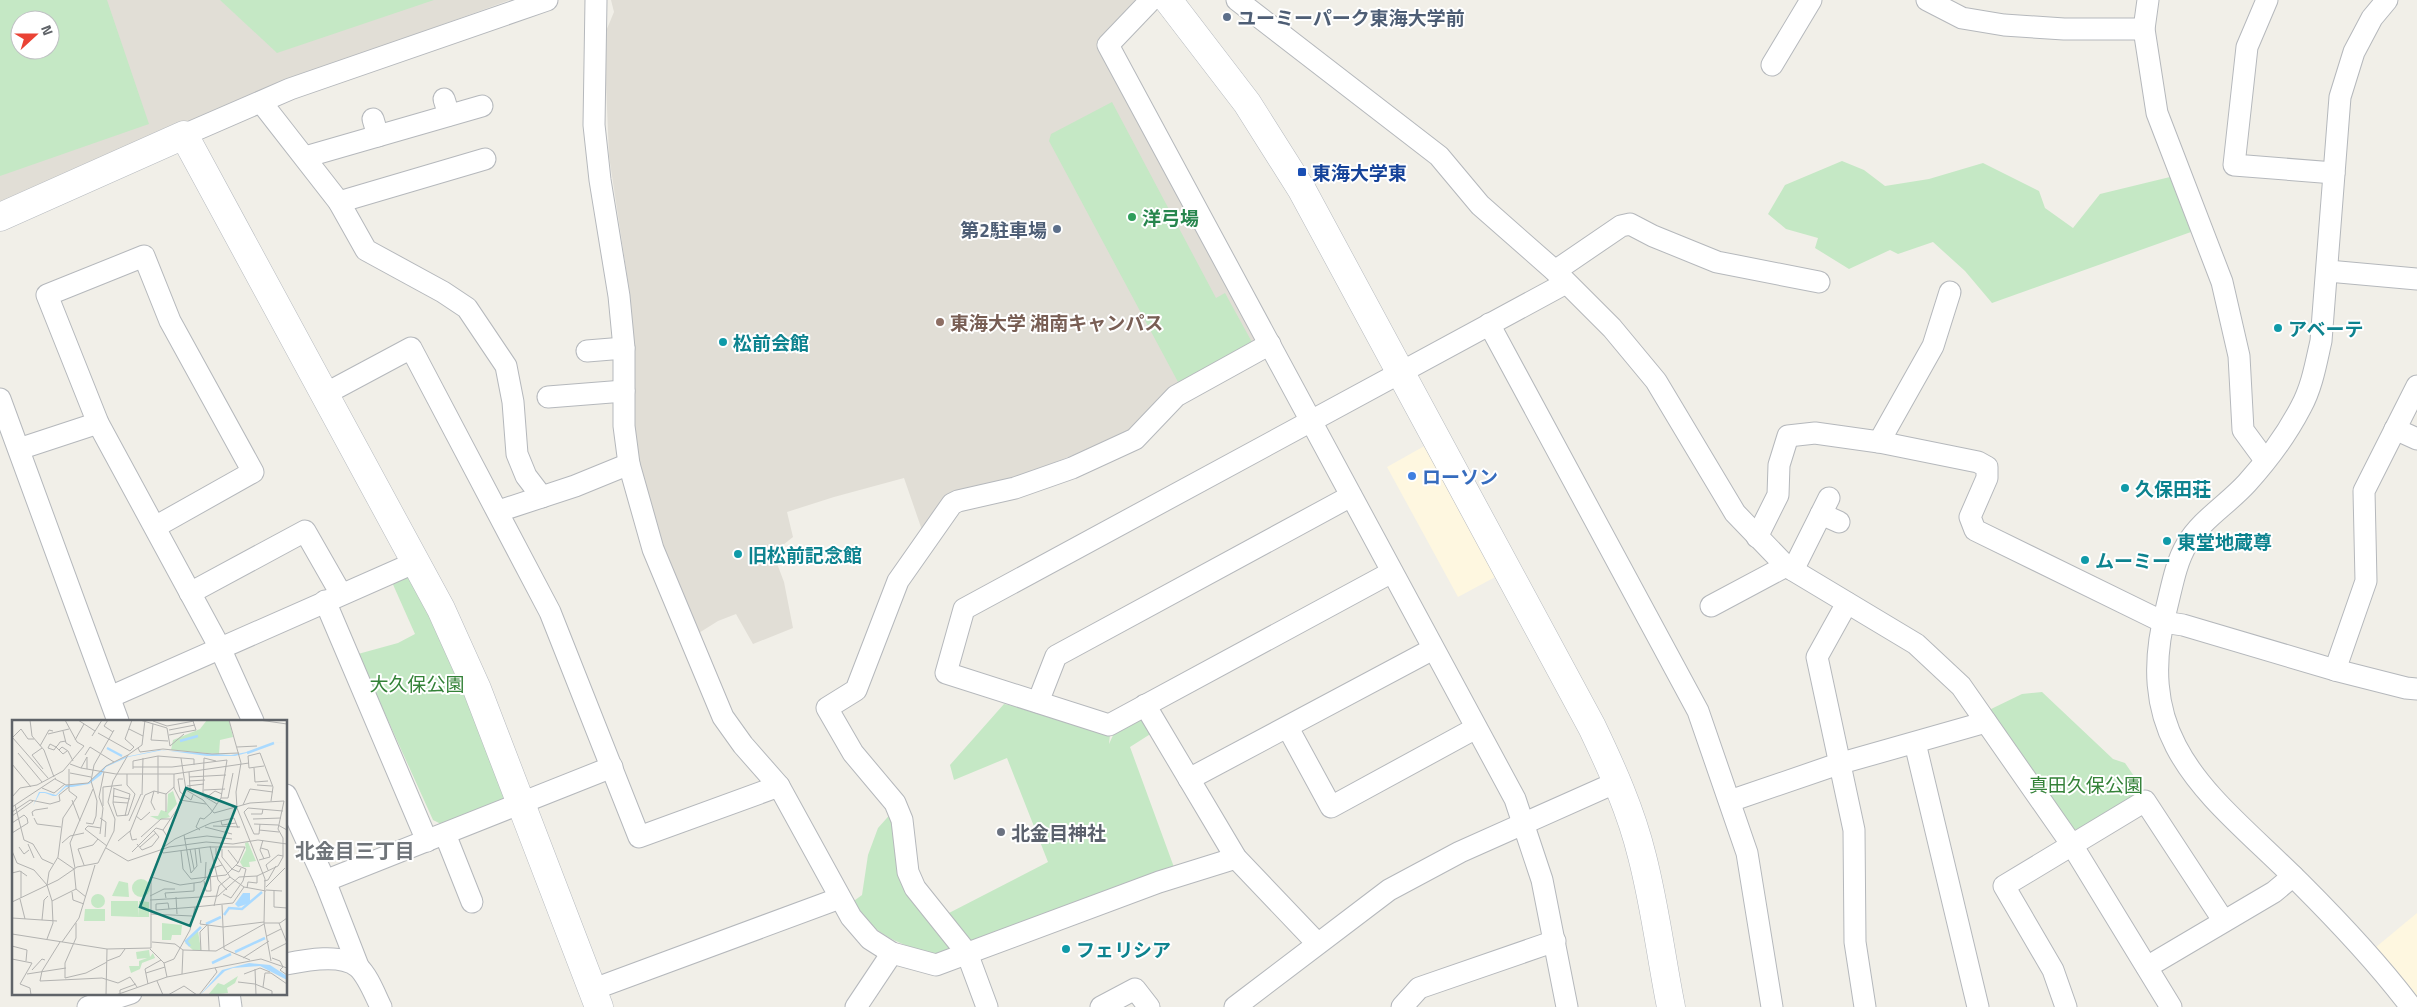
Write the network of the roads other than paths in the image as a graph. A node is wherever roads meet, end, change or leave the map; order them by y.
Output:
1 (547, 0) edge
2 (596, 0) edge
3 (1151, 0) edge
4 (1168, 0) edge
5 (1237, 0) edge
6 (1811, 0) edge
7 (1927, 0) edge
8 (2148, 0) edge
9 (2267, 0) edge
10 (2387, 0) edge
11 (2144, 28) junction
12 (1772, 65) dead end
13 (261, 102) junction
14 (482, 106) dead end
15 (184, 136) junction
16 (305, 157) junction
17 (485, 159) dead end
18 (2334, 173) junction
19 (339, 202) junction
20 (0, 217) edge
21 (2328, 271) junction
22 (1560, 277) junction
23 (2417, 279) edge
24 (1819, 282) dead end
25 (1950, 292) dead end
26 (1489, 324) junction
27 (1270, 344) junction
28 (624, 348) junction
29 (587, 350) dead end
30 (1400, 372) junction
31 (2417, 386) edge
32 (624, 390) junction
33 (325, 394) junction
34 (548, 397) dead end
35 (0, 399) edge
36 (1311, 422) junction
37 (98, 424) junction
38 (2395, 428) junction
39 (2417, 439) edge
40 (1879, 442) junction
41 (19, 449) junction
42 (2265, 460) junction
43 (629, 464) junction
44 (1351, 496) junction
45 (542, 497) junction
46 (498, 511) junction
47 (1830, 511) dead end
48 (155, 527) junction
49 (1757, 537) junction
50 (416, 562) junction
51 (1789, 568) junction
52 (1392, 572) junction
53 (190, 594) junction
54 (333, 598) junction
55 (1848, 603) junction
56 (1711, 606) dead end
57 (2163, 622) junction
58 (220, 648) junction
59 (1433, 649) junction
60 (2335, 670) junction
61 (2417, 689) edge
62 (110, 697) junction
63 (1038, 702) junction
64 (1145, 706) junction
65 (118, 720) edge
66 (253, 720) edge
67 (1986, 722) junction
68 (1288, 728) junction
69 (1476, 728) junction
70 (1915, 743) junction
71 (1838, 764) junction
72 (612, 767) junction
73 (1189, 779) junction
74 (1617, 782) junction
75 (780, 786) junction
76 (288, 799) edge
77 (1730, 801) junction
78 (521, 803) junction
79 (1523, 823) junction
80 (436, 837) junction
81 (2072, 845) junction
82 (1236, 858) junction
83 (2293, 876) junction
84 (325, 881) junction
85 (840, 898) junction
86 (472, 902) dead end
87 (2223, 920) junction
88 (1555, 941) junction
89 (1318, 943) junction
90 (892, 953) junction
91 (967, 953) junction
92 (288, 964) edge
93 (358, 966) junction
94 (2147, 967) junction
95 (128, 994) edge
96 (229, 994) edge
97 (596, 998) edge
98 (88, 1007) edge
99 (231, 1007) edge
100 (381, 1007) edge
101 (856, 1007) edge
102 (987, 1007) edge
103 (1101, 1007) edge
104 (1149, 1007) edge
105 (1235, 1007) edge
106 (1402, 1007) edge
107 (1567, 1007) edge
108 (1670, 1007) edge
109 (1772, 1007) edge
110 (1865, 1007) edge
111 (1978, 1007) edge
112 (2066, 1007) edge
113 (2171, 1007) edge
114 (2411, 1007) edge

1 - 13 street
2 - 28 street
3 - 27 street
4 - 30 street
5 - 22 street
6 - 12 street
7 - 11 street
8 - 11 street
9 - 18 street
10 - 18 street
11 - 42 street
13 - 15 street
13 - 16 street
14 - 16 street
15 - 20 street
15 - 33 street
16 - 19 street
17 - 19 street
18 - 21 street
19 - 45 street
21 - 23 street
21 - 42 street
22 - 24 street
22 - 26 street
22 - 49 street
25 - 40 street
26 - 30 street
26 - 77 street
27 - 36 street
27 - 91 street
28 - 29 street
28 - 32 street
30 - 36 street
30 - 74 street
31 - 38 street
32 - 34 street
32 - 43 street
33 - 46 street
33 - 50 street
35 - 41 street
36 - 44 street
36 - 63 street
37 - 41 street
37 - 48 street
37 - 48 street
38 - 39 street
38 - 60 street
40 - 49 street
40 - 57 street
41 - 62 street
42 - 57 street
43 - 45 street
43 - 75 street
44 - 52 street
44 - 63 street
45 - 46 street
46 - 72 street
47 - 51 street
48 - 53 street
49 - 51 street
50 - 54 street
50 - 78 street
51 - 55 street
51 - 56 street
52 - 59 street
52 - 64 street
53 - 54 street
53 - 58 street
54 - 58 street
54 - 80 street
55 - 67 street
55 - 71 street
57 - 60 street
57 - 83 street
58 - 62 street
58 - 66 street
59 - 68 street
59 - 69 street
60 - 61 street
62 - 65 street
63 - 64 street
64 - 73 street
67 - 70 street
67 - 81 street
68 - 69 street
68 - 73 street
69 - 79 street
70 - 71 street
70 - 111 street
71 - 77 street
71 - 110 street
72 - 75 street
72 - 78 street
73 - 82 street
74 - 79 street
74 - 108 street
75 - 85 street
76 - 84 street
77 - 109 street
78 - 80 street
78 - 97 street
79 - 88 street
79 - 89 street
80 - 84 street
80 - 86 street
81 - 87 street
81 - 94 street
81 - 112 street
82 - 89 street
82 - 91 street
83 - 87 street
83 - 114 street
84 - 93 street
85 - 90 street
85 - 97 street
87 - 94 street
88 - 106 street
88 - 107 street
89 - 105 street
90 - 91 street
90 - 101 street
91 - 102 street
92 - 93 street
93 - 100 street
94 - 113 street
95 - 98 street
96 - 99 street
103 - 104 street

